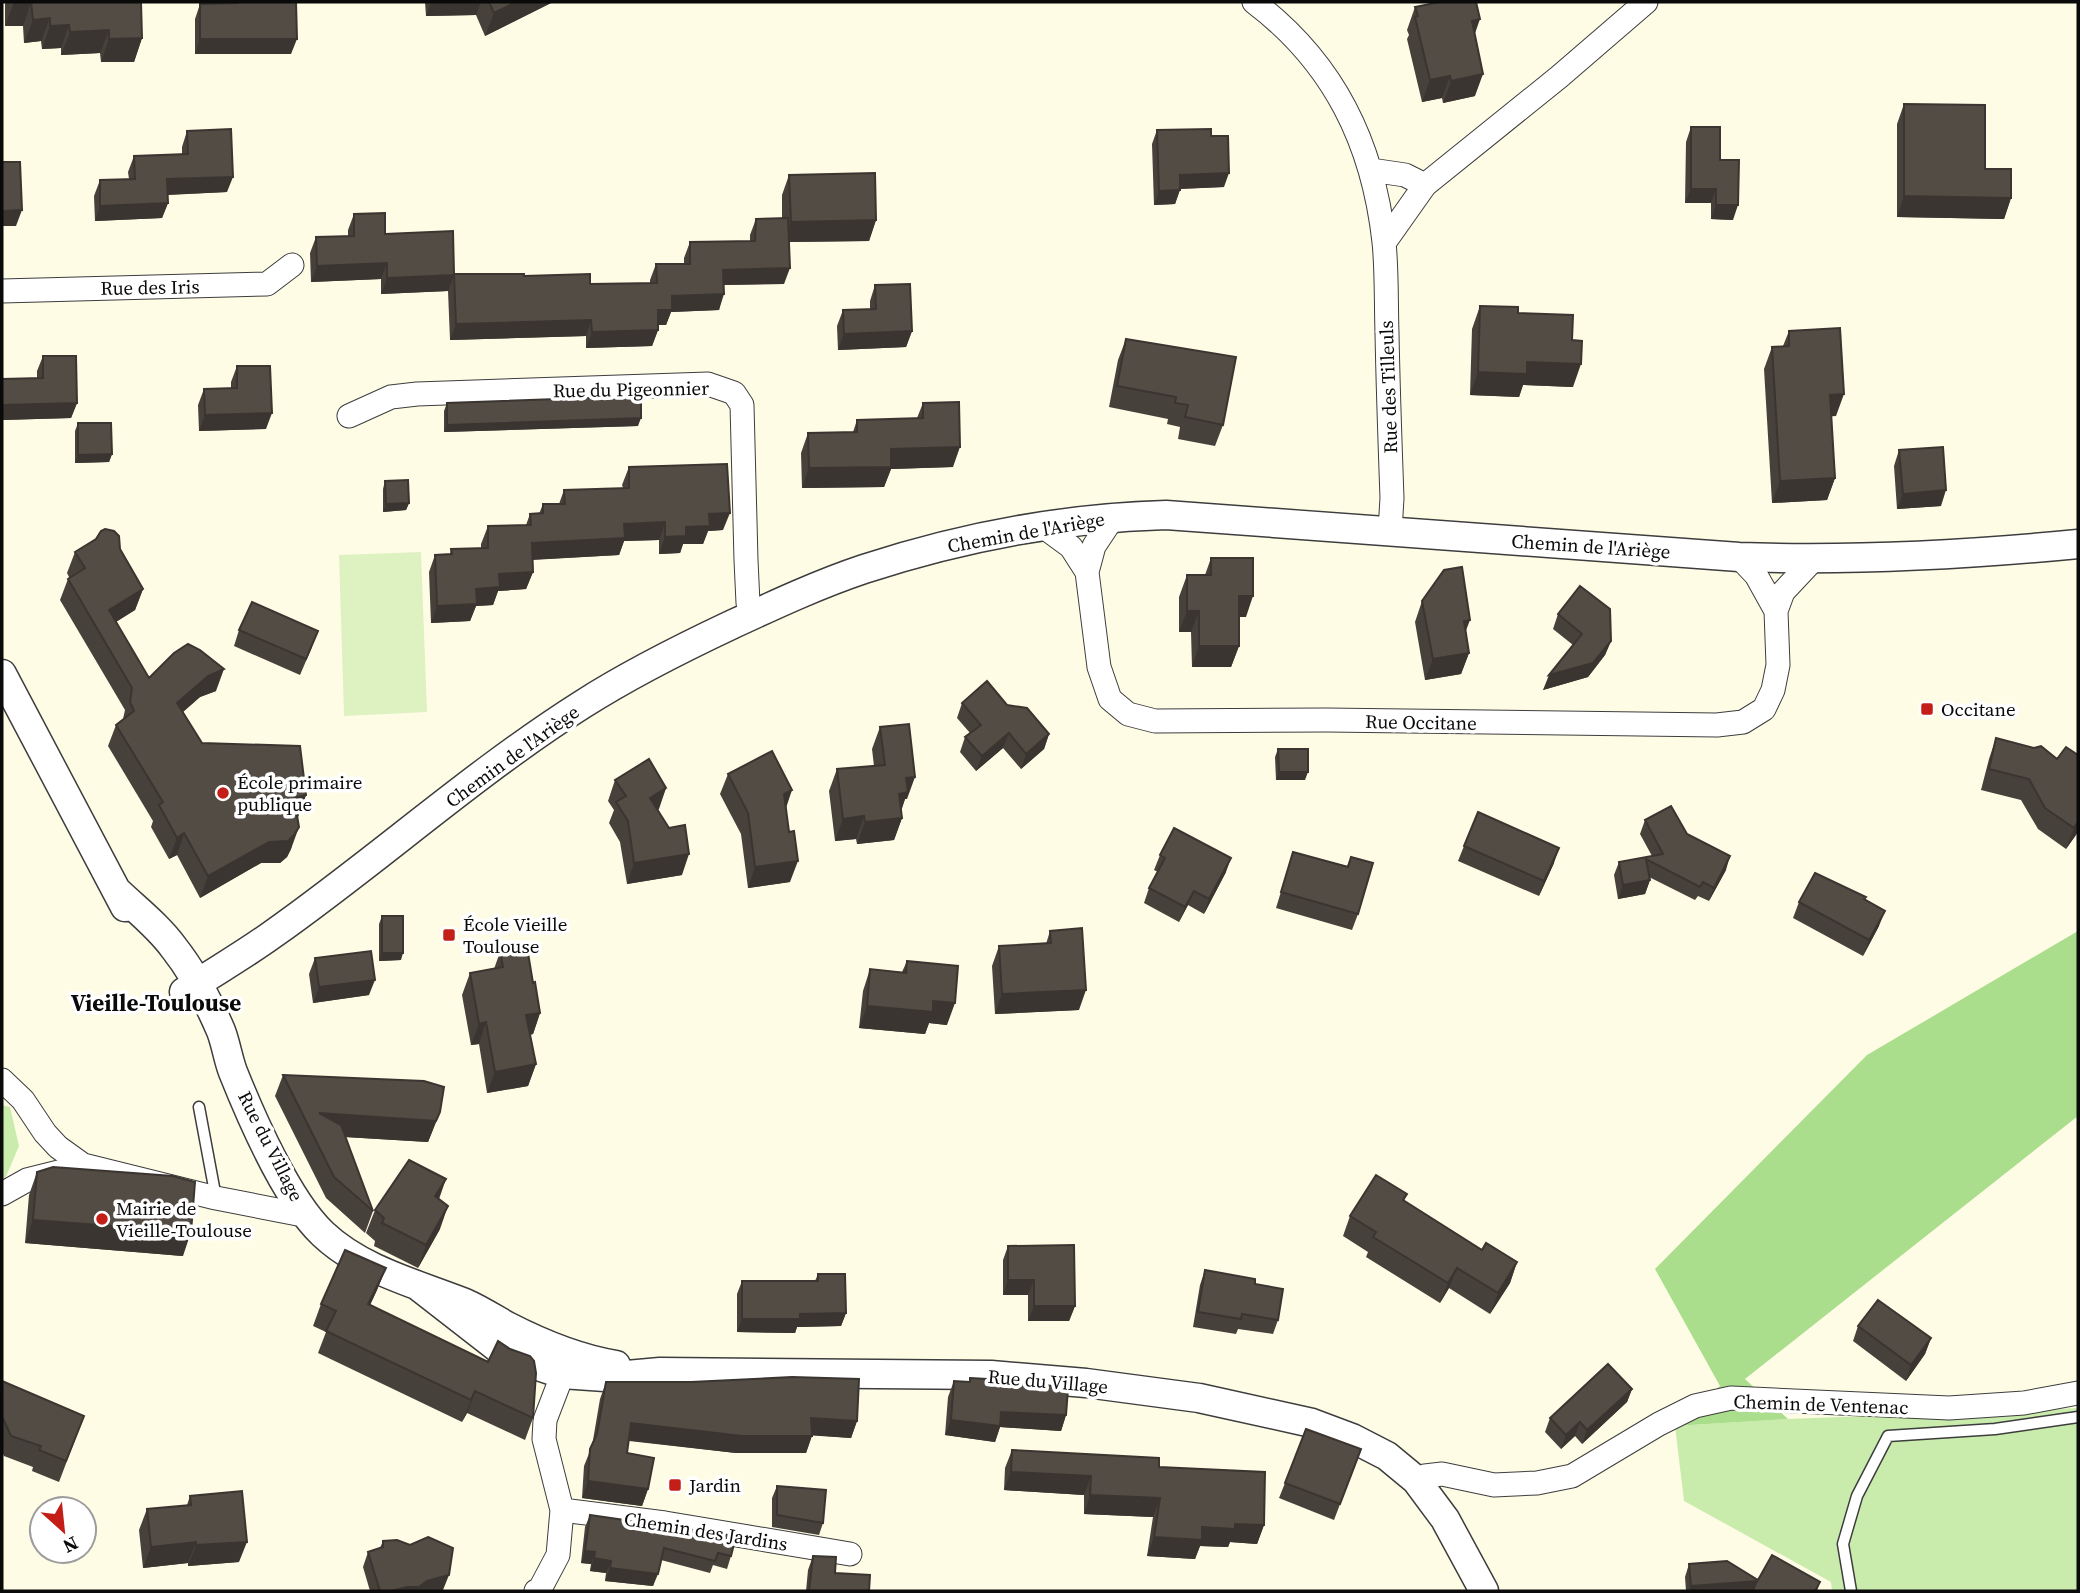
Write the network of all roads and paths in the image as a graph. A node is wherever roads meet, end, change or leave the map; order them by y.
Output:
1 (1254, 2) edge
2 (1646, 2) edge
3 (1371, 170) junction
4 (1425, 185) junction
5 (1384, 243) junction
6 (292, 265) dead end
7 (2, 291) edge
8 (349, 416) dead end
9 (1114, 516) junction
10 (1041, 526) junction
11 (1390, 531) junction
12 (2078, 544) edge
13 (1739, 557) junction
14 (1814, 559) junction
15 (1087, 572) junction
16 (1776, 611) junction
17 (754, 615) junction
18 (2, 674) edge
19 (190, 988) junction
20 (2, 1080) edge
21 (198, 1107) dead end
22 (83, 1166) junction
23 (2, 1194) edge
24 (216, 1198) junction
25 (308, 1216) junction
26 (566, 1364) junction
27 (2078, 1393) edge
28 (2078, 1417) edge
29 (1416, 1479) junction
30 (562, 1510) junction
31 (850, 1553) dead end
32 (538, 1590) edge
33 (1484, 1591) edge
34 (1852, 1591) edge

1 - 3 street, Rue des Tilleuls
2 - 4 street
3 - 4 street
3 - 5 street, Rue des Tilleuls
4 - 5 street
5 - 11 street, Rue des Tilleuls
6 - 7 street, Rue des Iris
8 - 17 street, Rue du Pigeonnier
9 - 10 street, Chemin de l'Ariège
9 - 11 street, Chemin de l'Ariège
9 - 15 street, Rue Occitane
10 - 15 street, Rue Occitane
10 - 17 street, Chemin de l'Ariège
11 - 13 street, Chemin de l'Ariège
12 - 14 street, Chemin de l'Ariège
13 - 14 street, Chemin de l'Ariège
13 - 16 street, Rue Occitane
14 - 16 street
15 - 16 street, Rue Occitane
17 - 19 street, Chemin de l'Ariège
18 - 19 street, Rue du Village
19 - 25 street, Rue du Village
20 - 22 street
21 - 24 lane
22 - 23 street
22 - 24 street
24 - 25 street
25 - 26 street, Rue du Village
26 - 29 street, Rue du Village
26 - 30 street
27 - 29 street, Chemin de Ventenac
28 - 34 lane
29 - 33 street, Rue du Village
30 - 31 street, Chemin des Jardins
30 - 32 street

